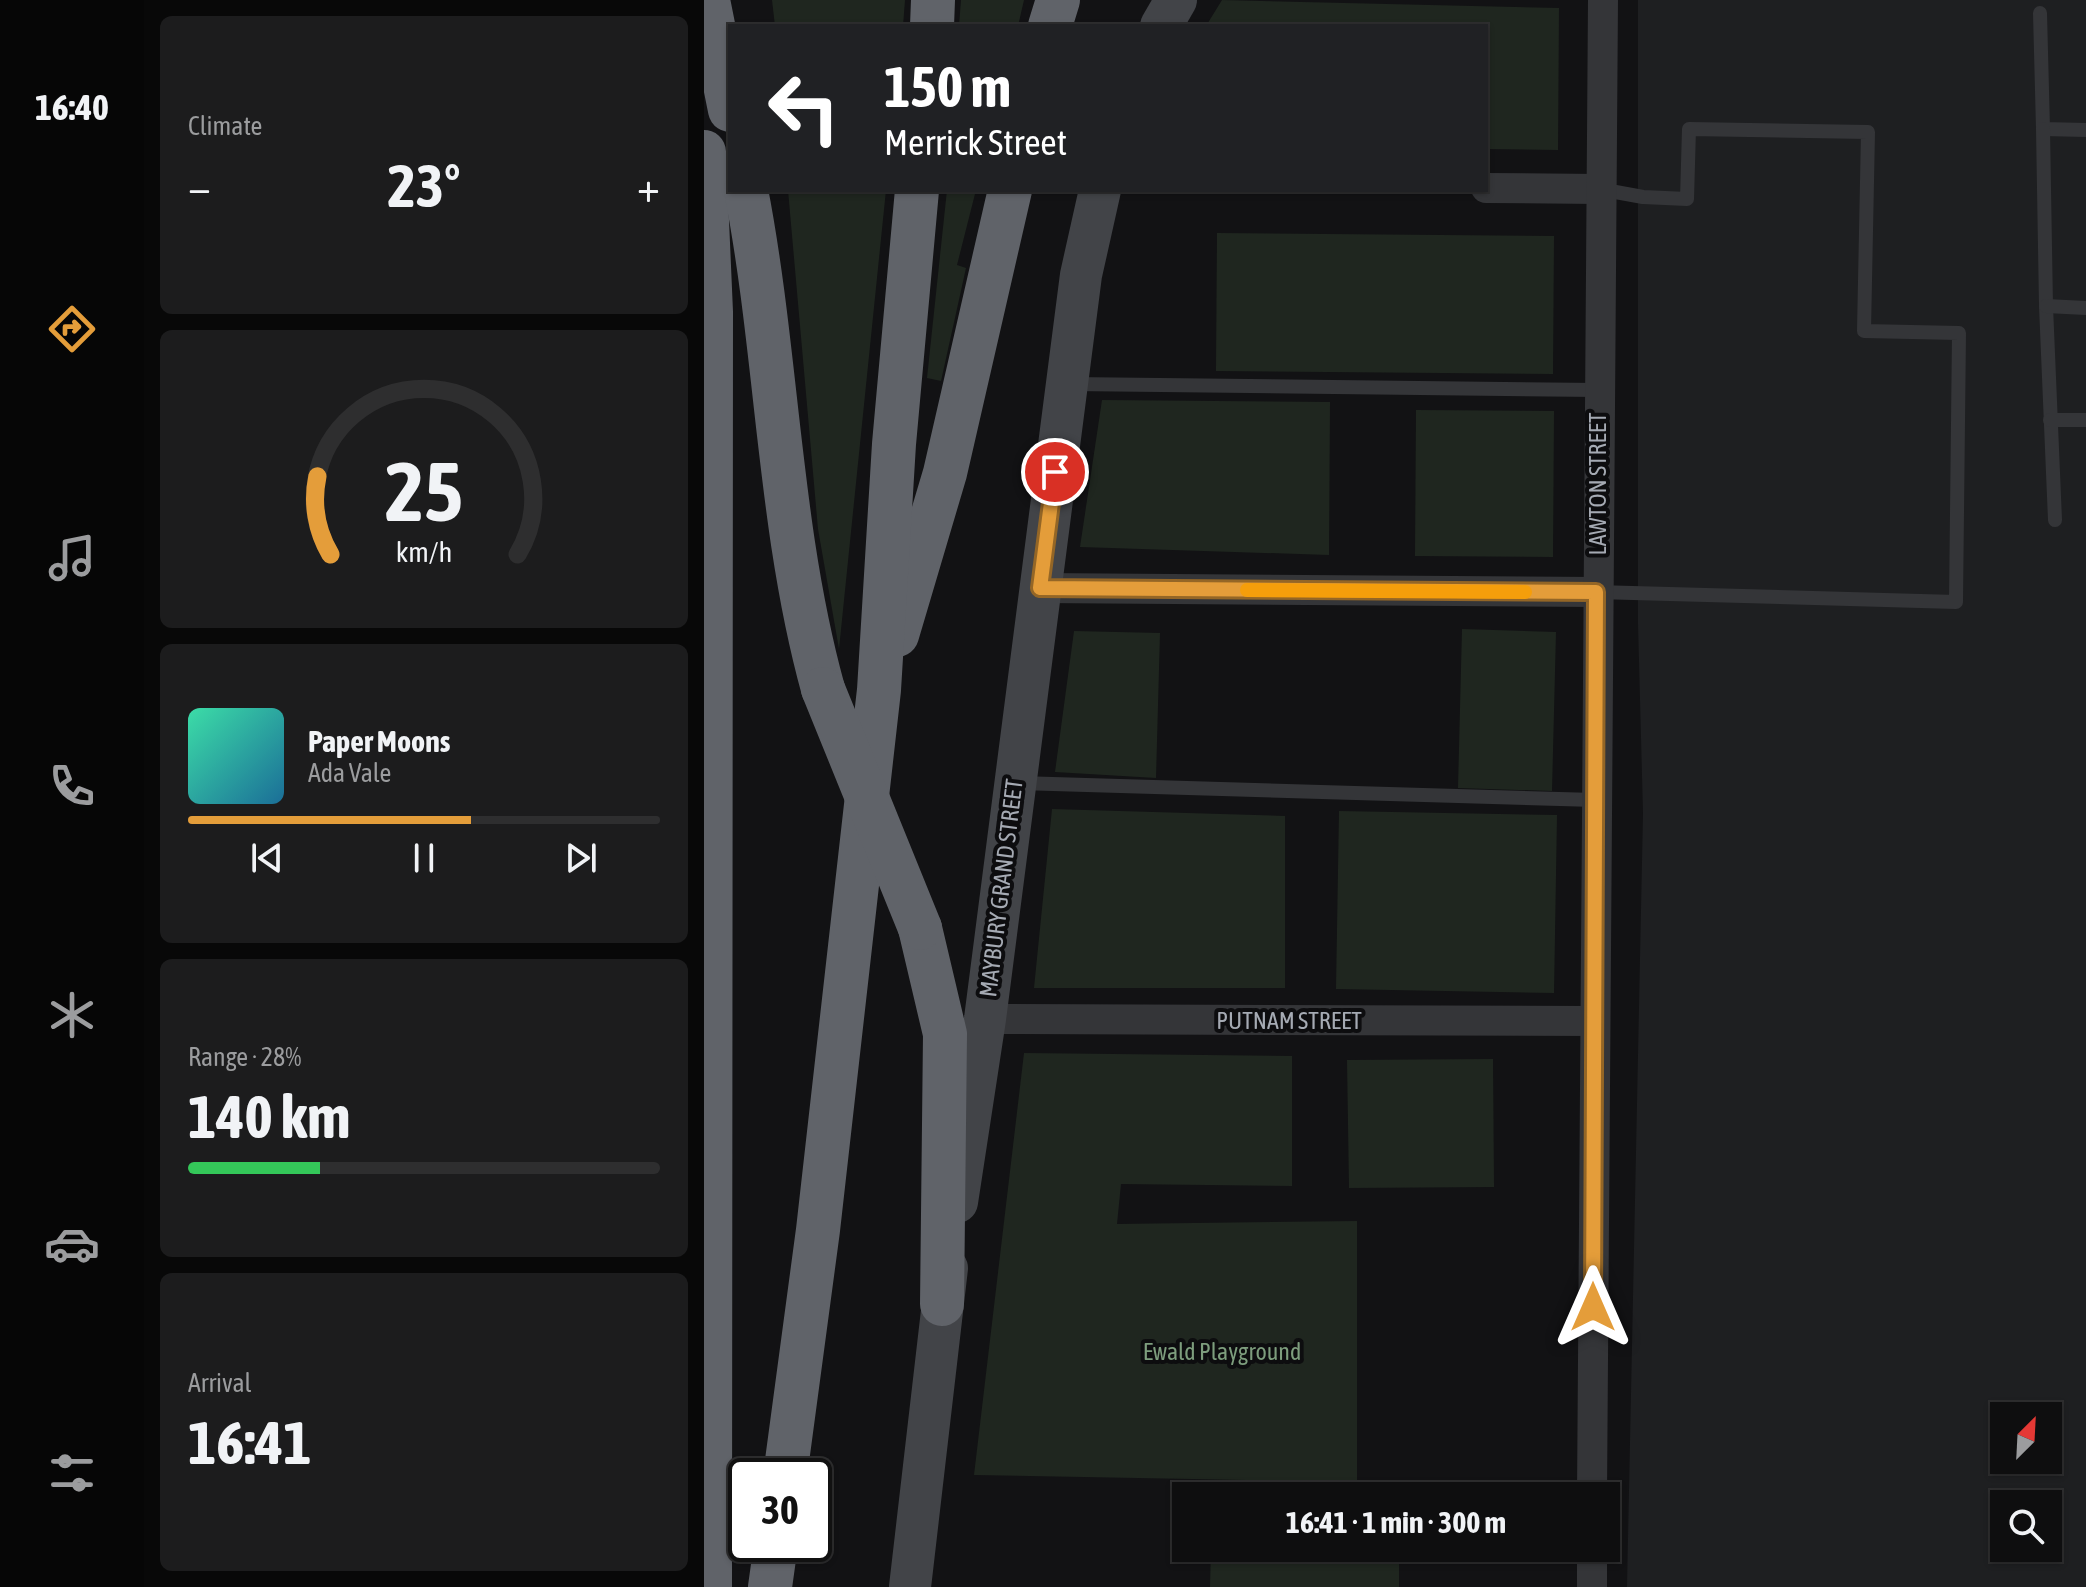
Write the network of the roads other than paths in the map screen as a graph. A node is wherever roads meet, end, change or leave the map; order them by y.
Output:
1 (708, 0) edge
2 (933, 0) edge
3 (1058, 0) edge
4 (1176, 0) edge
5 (1603, 0) edge
6 (2040, 13) dead end
7 (932, 24) edge
8 (1051, 24) edge
9 (1162, 24) edge
10 (728, 100) edge
11 (2043, 129) junction
12 (2086, 130) edge
13 (704, 152) edge
14 (1488, 188) edge
15 (1599, 189) junction
16 (746, 192) edge
17 (917, 192) edge
18 (1010, 192) edge
19 (1100, 192) edge
20 (2046, 306) junction
21 (2086, 308) edge
22 (1066, 384) junction
23 (1598, 390) junction
24 (2050, 420) junction
25 (2086, 420) edge
26 (2055, 520) dead end
27 (1040, 588) junction
28 (1596, 592) junction
29 (879, 690) junction
30 (1015, 783) junction
31 (1595, 800) junction
32 (985, 1019) junction
33 (1593, 1021) junction
34 (942, 1304) junction
35 (787, 1458) edge
36 (1592, 1482) edge
37 (773, 1562) edge
38 (1592, 1562) edge
39 (710, 1587) edge
40 (770, 1587) edge
41 (910, 1587) edge
42 (1592, 1587) edge

1 - 10 highway
2 - 7 highway
3 - 8 highway
4 - 9 street
5 - 15 street, LAWTON STREET
6 - 11 lane
11 - 12 lane
11 - 20 lane
13 - 39 highway
14 - 15 street
15 - 23 street, LAWTON STREET
15 - 28 lane
16 - 34 highway, bridge
17 - 29 highway
18 - 29 highway
19 - 22 street, MAYBURY GRAND STREET
20 - 21 lane
20 - 24 lane
22 - 23 lane
22 - 27 street, MAYBURY GRAND STREET
23 - 28 street, LAWTON STREET
24 - 25 lane
24 - 26 lane
27 - 28 street
27 - 30 street, MAYBURY GRAND STREET
28 - 31 street, LAWTON STREET
29 - 35 highway
30 - 31 lane
30 - 32 street, MAYBURY GRAND STREET
31 - 33 street, LAWTON STREET
32 - 33 street, PUTNAM STREET
32 - 34 street, MAYBURY GRAND STREET
33 - 36 street, LAWTON STREET
34 - 41 street, MAYBURY GRAND STREET
37 - 40 highway
38 - 42 street

